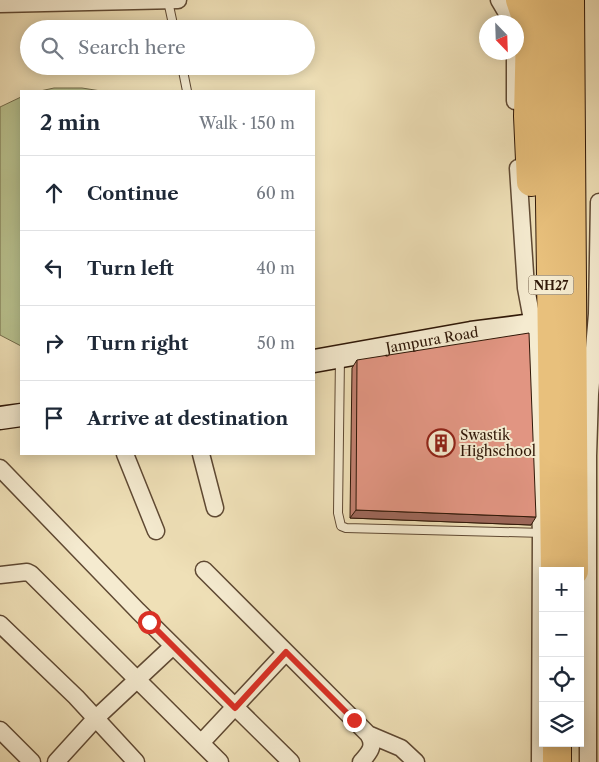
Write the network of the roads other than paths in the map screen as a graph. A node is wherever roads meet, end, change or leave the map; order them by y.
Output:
1 (173, 0) edge
2 (499, 0) edge
3 (520, 0) edge
4 (545, 0) edge
5 (570, 0) edge
6 (588, 0) edge
7 (0, 4) edge
8 (508, 15) edge
9 (174, 20) edge
10 (515, 60) edge
11 (184, 75) edge
12 (187, 90) edge
13 (599, 202) edge
14 (567, 316) edge
15 (340, 356) junction
16 (315, 361) edge
17 (20, 415) edge
18 (0, 418) edge
19 (124, 455) edge
20 (201, 455) edge
21 (594, 456) edge
22 (0, 468) edge
23 (215, 508) dead end
24 (156, 531) dead end
25 (548, 533) junction
26 (554, 567) edge
27 (574, 567) edge
28 (204, 570) dead end
29 (0, 575) edge
30 (0, 624) edge
31 (173, 646) junction
32 (286, 652) junction
33 (136, 679) junction
34 (235, 708) junction
35 (96, 718) junction
36 (0, 730) edge
37 (368, 734) junction
38 (201, 743) junction
39 (557, 747) edge
40 (573, 747) edge
41 (58, 761) edge
42 (32, 762) edge
43 (136, 762) edge
44 (220, 762) edge
45 (290, 762) edge
46 (360, 762) edge
47 (416, 762) edge
48 (540, 762) edge
49 (557, 762) edge
50 (573, 762) edge
51 (588, 762) edge

1 - 7 street
1 - 9 lane
2 - 8 street
3 - 14 highway
4 - 14 highway, NH27
5 - 14 highway, NH27
6 - 14 highway
10 - 14 street
11 - 12 lane
13 - 14 street
14 - 15 street, Jampura Road
14 - 21 street
14 - 25 highway, NH27
14 - 27 highway, NH27
15 - 16 street, Jampura Road
15 - 25 lane
17 - 18 street
19 - 24 street
20 - 23 street
21 - 51 street
22 - 31 street
25 - 26 highway, NH27
25 - 48 street
28 - 32 street
29 - 33 street
30 - 35 street
31 - 33 street
31 - 34 street
32 - 34 street
32 - 37 street
33 - 35 street
33 - 38 street
34 - 38 street
34 - 45 street
35 - 41 street
35 - 43 street
36 - 42 street
37 - 46 street
37 - 47 street
38 - 44 street
39 - 49 highway
40 - 50 highway

